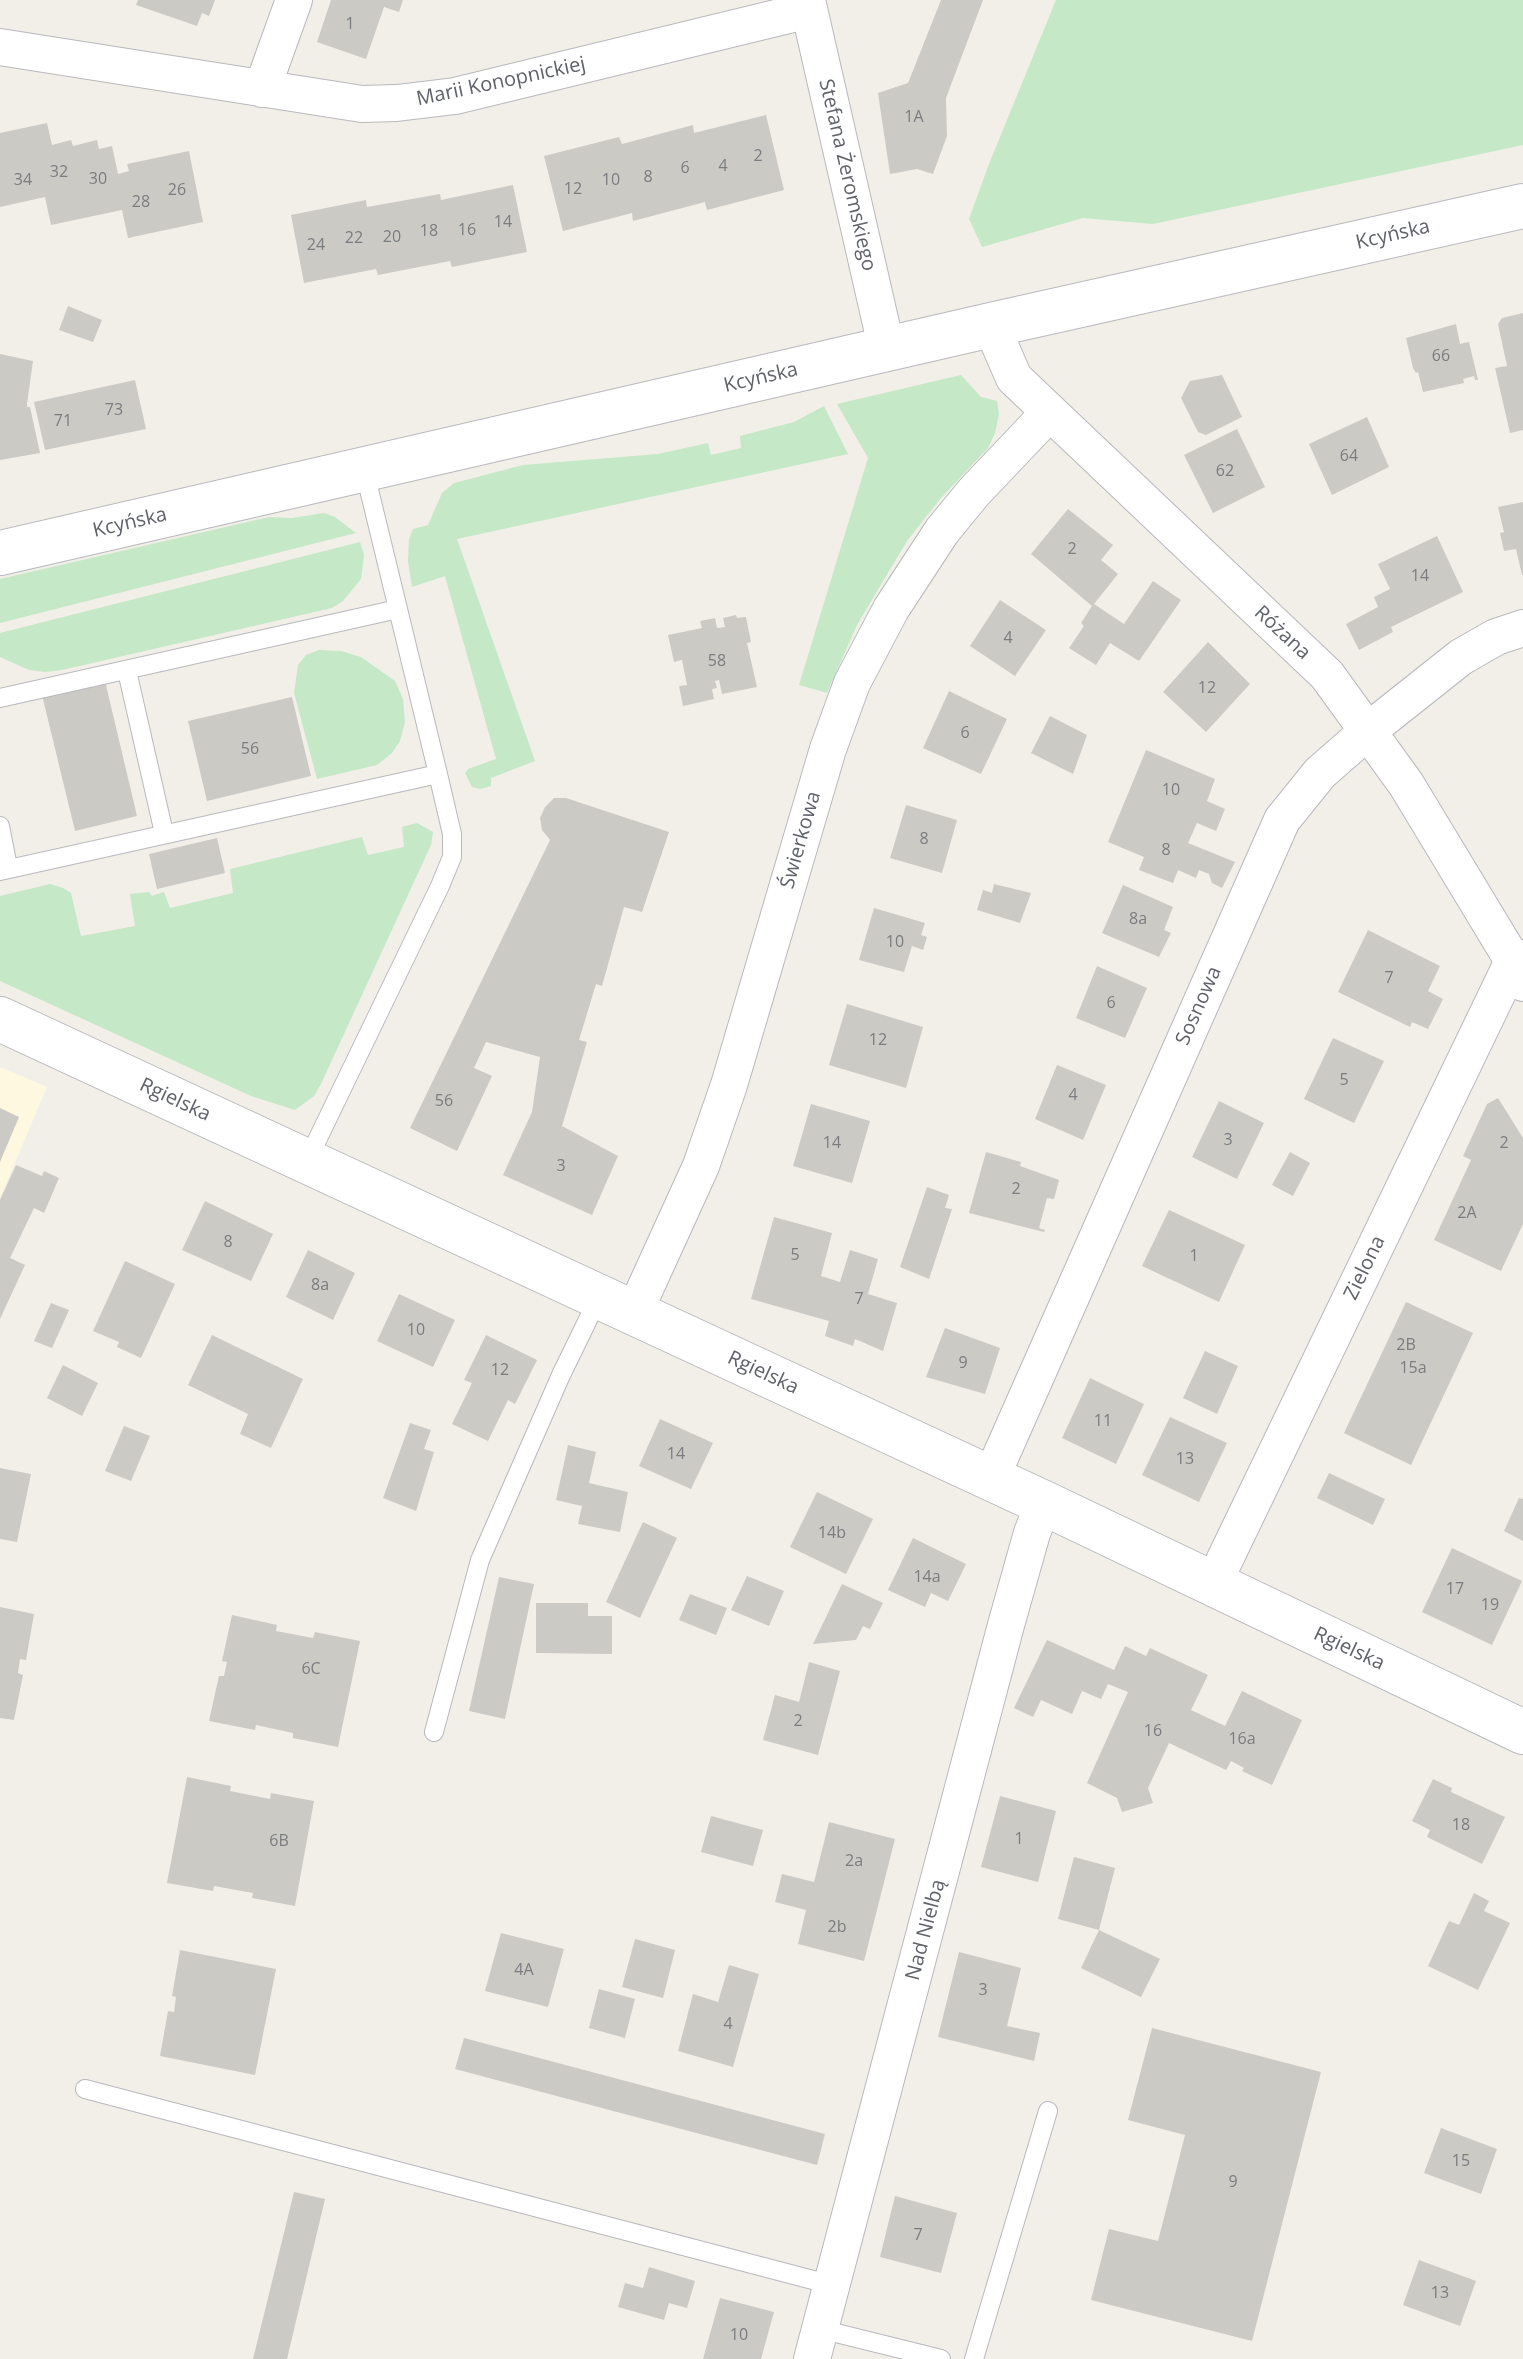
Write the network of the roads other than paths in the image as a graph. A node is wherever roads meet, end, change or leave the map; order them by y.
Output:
1 (294, 0) edge
2 (808, 5) edge
3 (0, 47) edge
4 (262, 89) junction
5 (1523, 206) edge
6 (991, 325) junction
7 (887, 350) junction
8 (1050, 412) junction
9 (364, 469) junction
10 (0, 553) edge
11 (398, 609) junction
12 (1523, 628) edge
13 (127, 671) junction
14 (0, 698) edge
15 (1369, 730) junction
16 (438, 774) junction
17 (0, 826) edge
18 (164, 833) junction
19 (4, 869) edge
20 (1520, 967) edge
21 (0, 1019) edge
22 (306, 1161) junction
23 (616, 1305) junction
24 (991, 1478) junction
25 (1044, 1503) junction
26 (1213, 1584) junction
27 (434, 1732) dead end
28 (1523, 1732) edge
29 (85, 2089) dead end
30 (1048, 2111) dead end
31 (832, 2285) junction
32 (816, 2344) edge
33 (941, 2359) edge
34 (974, 2359) edge

1 - 4 street
2 - 4 street, Marii Konopnickiej
2 - 7 street, Stefana Żeromskiego
3 - 4 street, Marii Konopnickiej
5 - 6 street, Kcyńska
6 - 7 street, Kcyńska
6 - 8 street, Różana
7 - 9 street, Kcyńska
8 - 15 street, Różana
8 - 23 street, Świerkowa
9 - 10 street, Kcyńska
9 - 11 lane
11 - 13 lane
11 - 16 lane
12 - 15 street, Sosnowa
13 - 14 lane
13 - 18 lane
15 - 20 street, Różana
15 - 24 street, Sosnowa
16 - 18 lane
16 - 22 lane
17 - 19 lane
18 - 19 lane
20 - 26 street, Zielona
21 - 22 street, Rgielska
22 - 23 street, Rgielska
23 - 24 street, Rgielska
23 - 27 lane
24 - 25 street, Rgielska
25 - 26 street, Rgielska
25 - 31 street, Nad Nielbą
26 - 28 street, Rgielska
29 - 31 lane
30 - 34 lane
31 - 32 street, Nad Nielbą
32 - 33 lane

